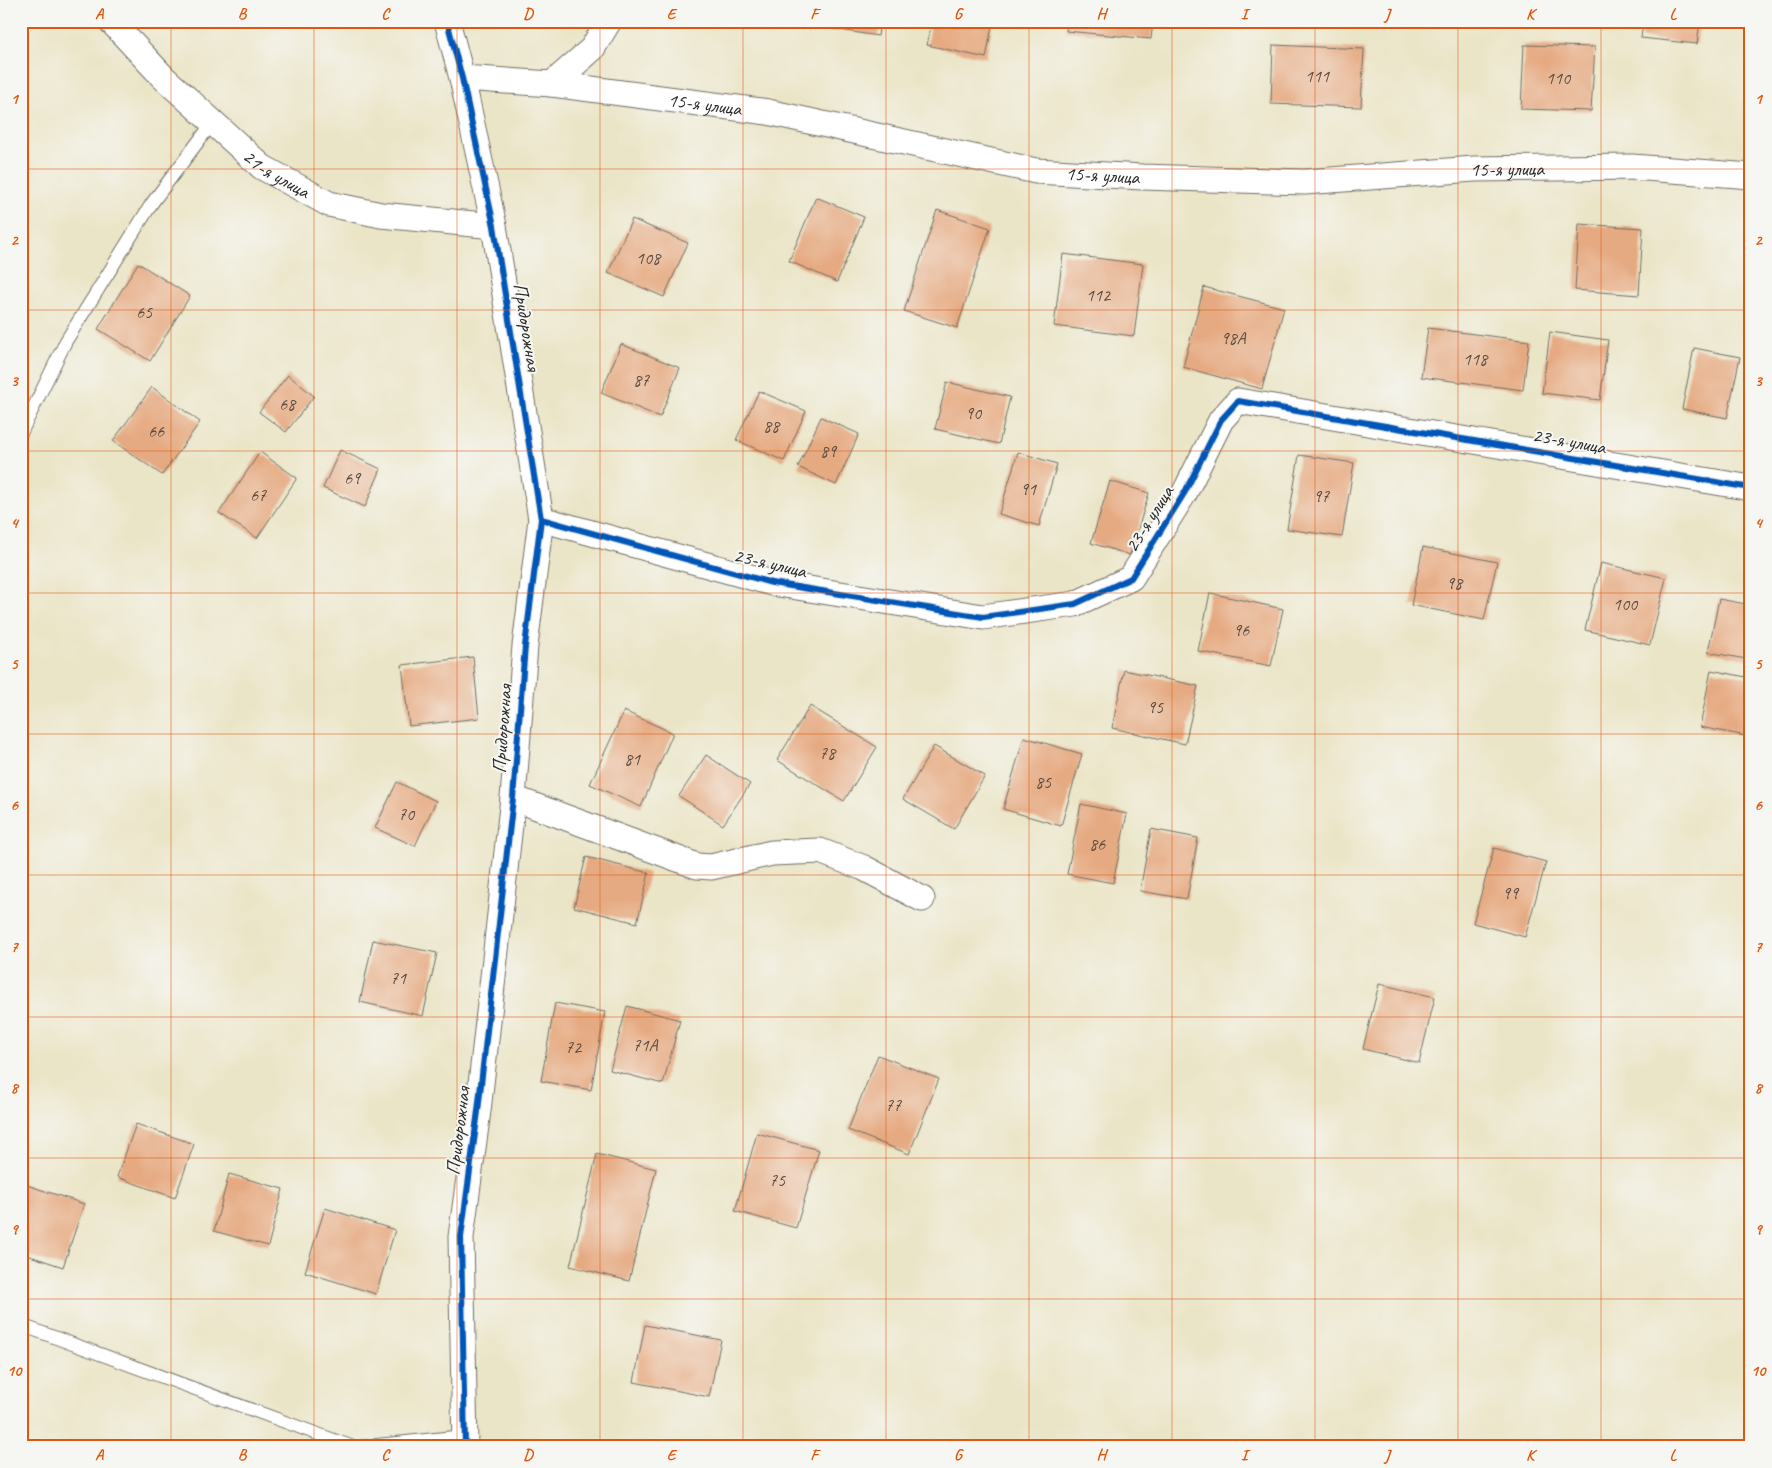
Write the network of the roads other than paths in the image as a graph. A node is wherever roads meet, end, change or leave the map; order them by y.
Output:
1 (110, 21) edge
2 (447, 21) edge
3 (609, 21) edge
4 (462, 78) junction
5 (552, 84) junction
6 (213, 122) junction
7 (1751, 176) edge
8 (494, 226) junction
9 (21, 432) edge
10 (1751, 488) edge
11 (542, 520) junction
12 (513, 798) junction
13 (922, 899) dead end
14 (21, 1325) edge
15 (464, 1442) edge
16 (353, 1447) edge
17 (358, 1447) edge

1 - 6 street, 21-я улица
2 - 4 street, Придорожная
3 - 5 street
4 - 5 street, 15-я улица
4 - 8 street, Придорожная
5 - 7 street, 15-я улица
6 - 8 street, 21-я улица
6 - 9 lane
8 - 11 street, Придорожная
10 - 11 street, 23-я улица
11 - 12 street, Придорожная
12 - 13 street
12 - 15 street, Придорожная
14 - 16 lane
15 - 17 lane

